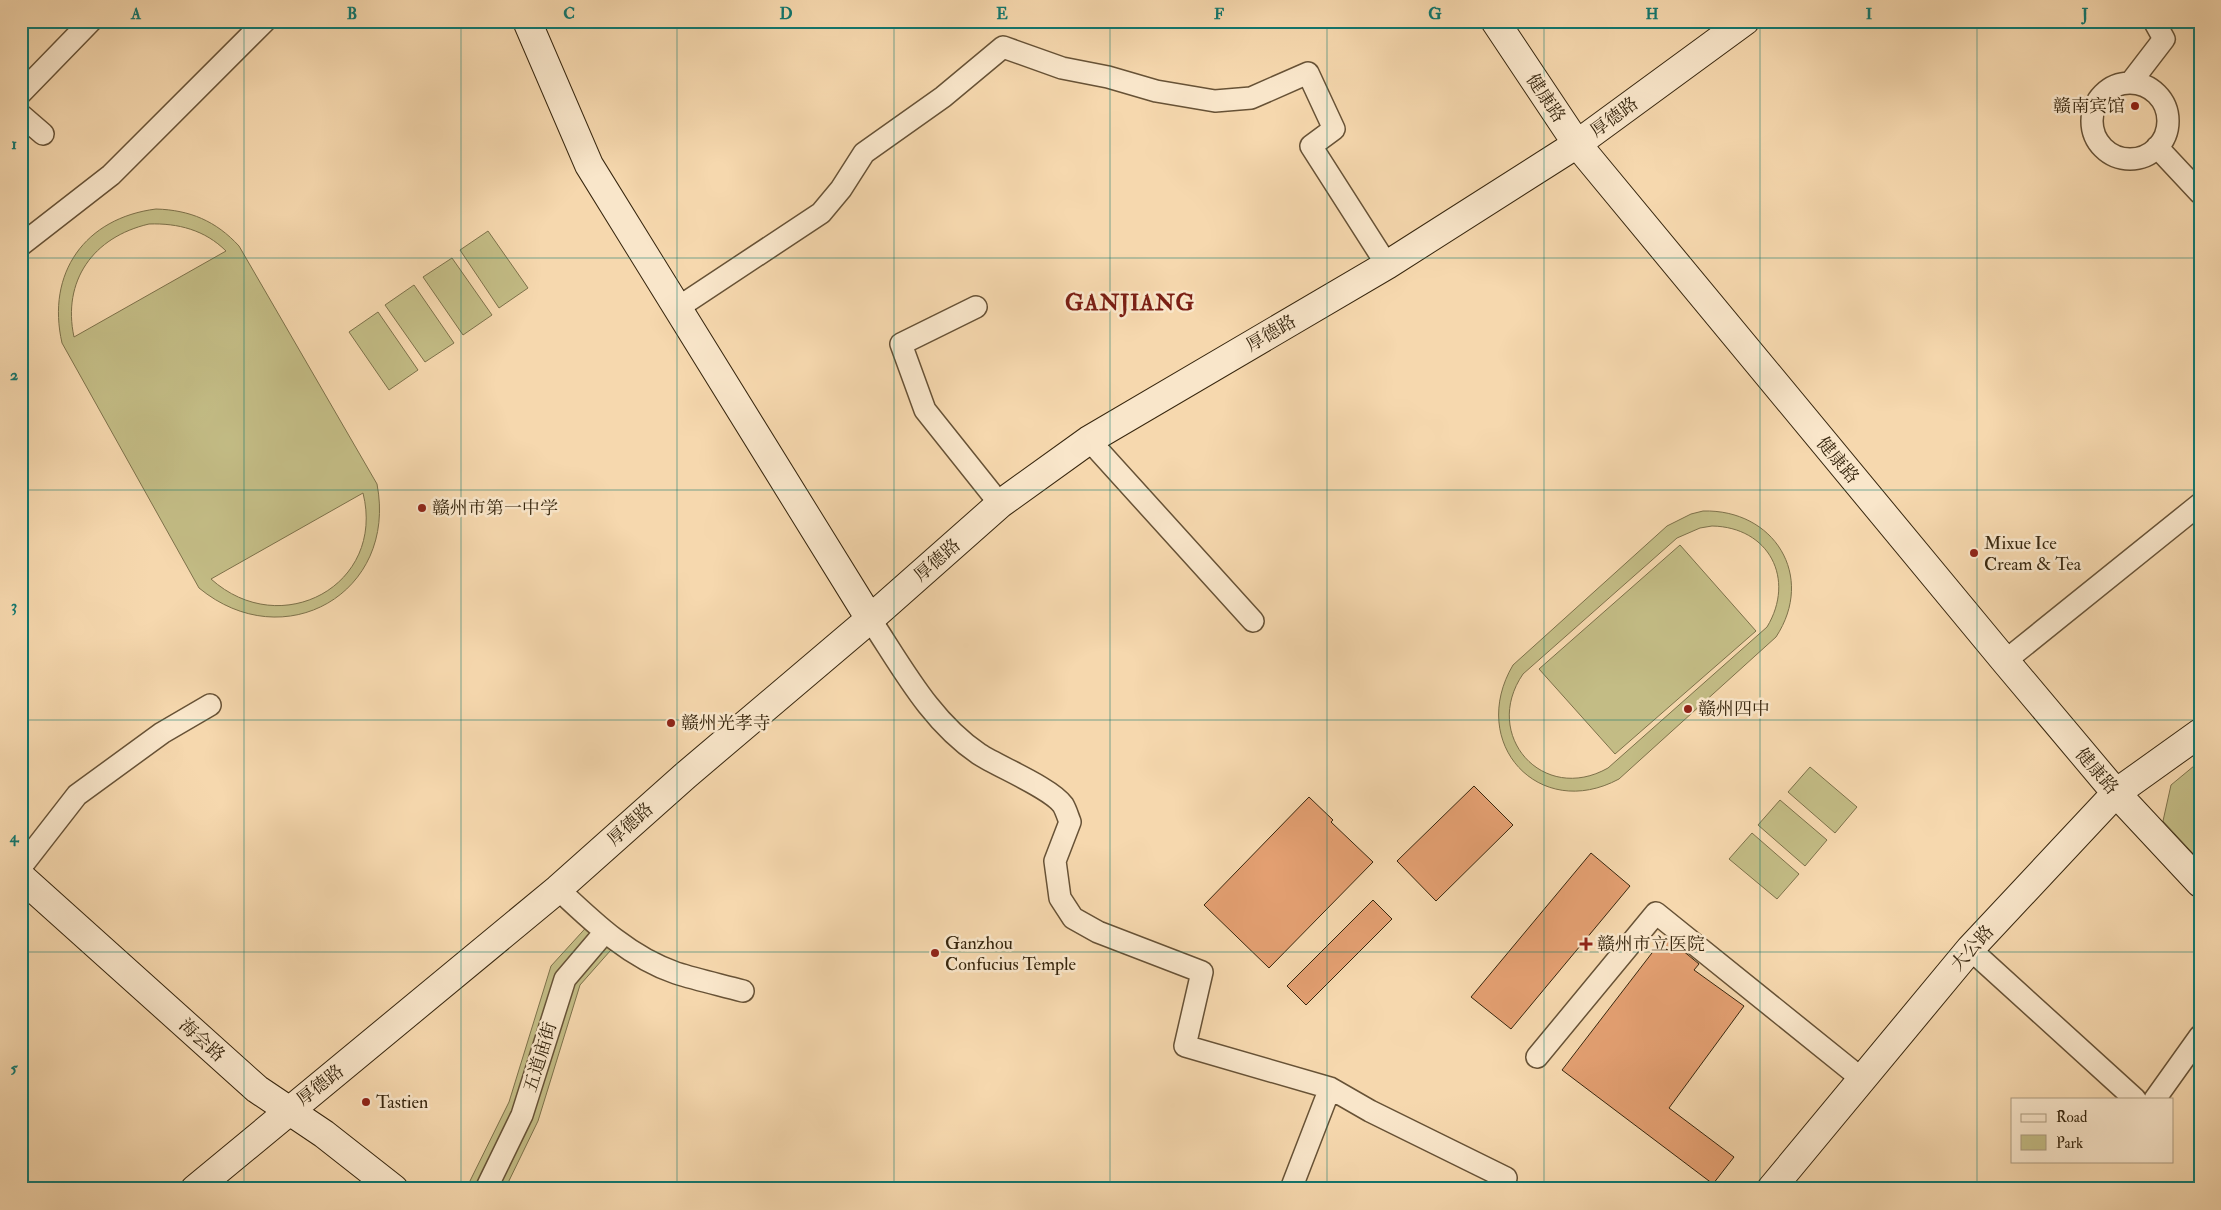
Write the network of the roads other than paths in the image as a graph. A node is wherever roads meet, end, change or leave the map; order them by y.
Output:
1 (91, 21) edge
2 (265, 21) edge
3 (527, 21) edge
4 (1495, 21) edge
5 (1745, 21) edge
6 (2154, 21) edge
7 (2131, 82) junction
8 (21, 93) edge
9 (21, 115) edge
10 (43, 134) dead end
11 (1577, 144) junction
12 (2157, 147) junction
13 (2200, 193) edge
14 (21, 245) edge
15 (1387, 266) junction
16 (679, 307) junction
17 (976, 307) dead end
18 (1089, 440) junction
19 (1000, 504) junction
20 (2200, 504) edge
21 (870, 619) junction
22 (1253, 621) dead end
23 (2005, 661) junction
24 (210, 706) dead end
25 (2200, 733) edge
26 (2116, 793) junction
27 (21, 868) edge
28 (21, 878) edge
29 (2200, 883) edge
30 (558, 889) junction
31 (605, 932) junction
32 (1970, 949) junction
33 (743, 991) dead end
34 (2200, 1036) edge
35 (1537, 1057) dead end
36 (1862, 1079) junction
37 (1330, 1088) junction
38 (2134, 1098) edge
39 (2156, 1098) edge
40 (288, 1110) junction
41 (195, 1189) edge
42 (394, 1189) edge
43 (486, 1189) edge
44 (1291, 1189) edge
45 (1500, 1189) edge
46 (1772, 1189) edge

1 - 8 street
2 - 14 street
3 - 16 street
4 - 11 street, 健康路
5 - 11 street, 厚德路
6 - 7 street
7 - 12 street
7 - 12 street
9 - 10 street
11 - 15 street, 厚德路
11 - 23 street, 健康路
12 - 13 street
15 - 16 street
15 - 18 street, 厚德路
16 - 21 street
17 - 19 street
18 - 19 street, 厚德路
18 - 22 street
19 - 21 street, 厚德路
20 - 23 street
21 - 30 street, 厚德路
21 - 37 street
23 - 26 street, 健康路
24 - 27 street
25 - 26 street, 大公路
26 - 29 street, 健康路
26 - 32 street, 大公路
28 - 40 street, 海会路
30 - 31 street
30 - 40 street, 厚德路
31 - 33 street
31 - 43 street, 五道庙街
32 - 36 street, 大公路
32 - 38 street
34 - 39 street
35 - 36 street
36 - 46 street, 大公路
37 - 44 street
37 - 45 street
40 - 41 street, 厚德路
40 - 42 street, 海会路

